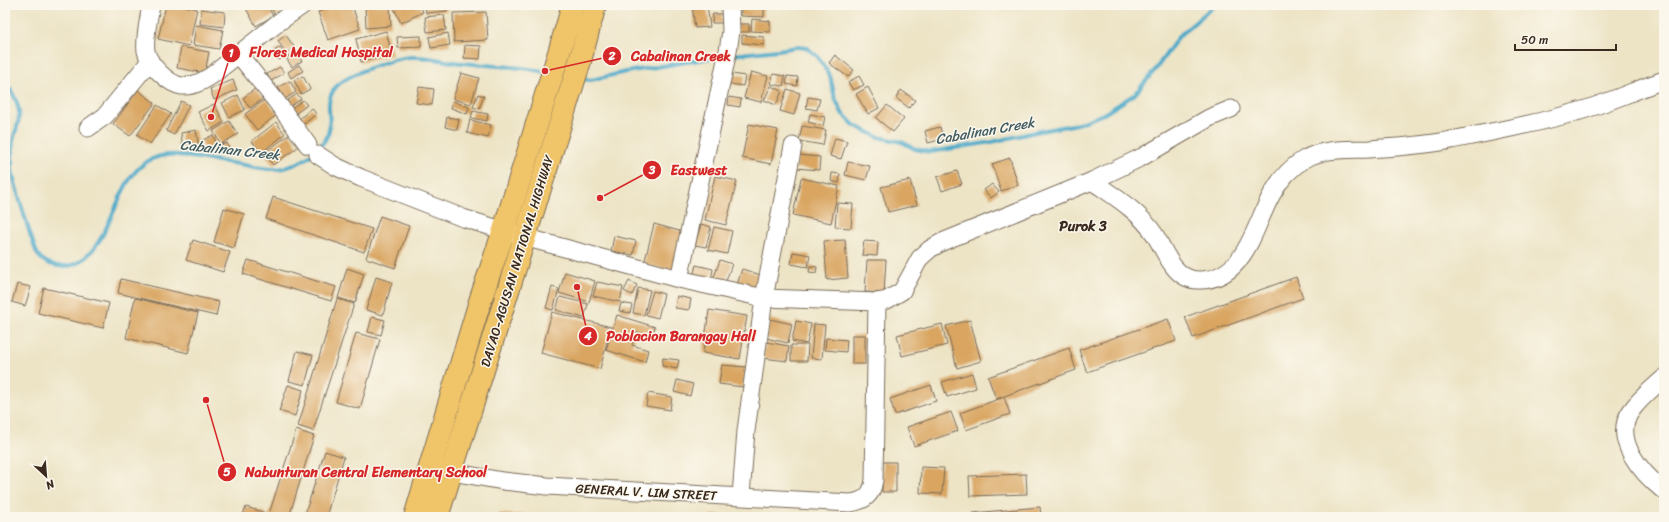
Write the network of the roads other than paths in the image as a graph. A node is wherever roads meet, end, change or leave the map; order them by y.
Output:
1 (151, 5) edge
2 (303, 5) edge
3 (572, 5) edge
4 (595, 5) edge
5 (730, 5) edge
6 (239, 55) junction
7 (150, 61) junction
8 (1664, 80) edge
9 (1231, 109) dead end
10 (88, 128) dead end
11 (793, 146) dead end
12 (1092, 181) junction
13 (504, 230) junction
14 (524, 237) junction
15 (679, 279) junction
16 (764, 298) junction
17 (877, 302) junction
18 (1664, 378) edge
19 (430, 468) junction
20 (451, 473) junction
21 (1664, 491) edge
22 (741, 496) junction
23 (415, 517) edge
24 (437, 517) edge

1 - 7 street
2 - 6 street
3 - 13 highway, DAVAO-AGUSAN NATIONAL HIGHWAY
4 - 14 highway, DAVAO-AGUSAN NATIONAL HIGHWAY
5 - 15 street
6 - 7 street
6 - 13 street
7 - 10 street
8 - 12 street
9 - 12 street
11 - 16 street
12 - 17 street
13 - 14 street
13 - 19 highway, DAVAO-AGUSAN NATIONAL HIGHWAY
14 - 15 street
14 - 20 highway, DAVAO-AGUSAN NATIONAL HIGHWAY
15 - 16 street
16 - 17 street
16 - 22 street
17 - 22 street, GENERAL V. LIM STREET
18 - 21 street
19 - 20 street, GENERAL V. LIM STREET
19 - 23 highway, DAVAO-AGUSAN NATIONAL HIGHWAY
20 - 22 street, GENERAL V. LIM STREET
20 - 24 highway, DAVAO-AGUSAN NATIONAL HIGHWAY

